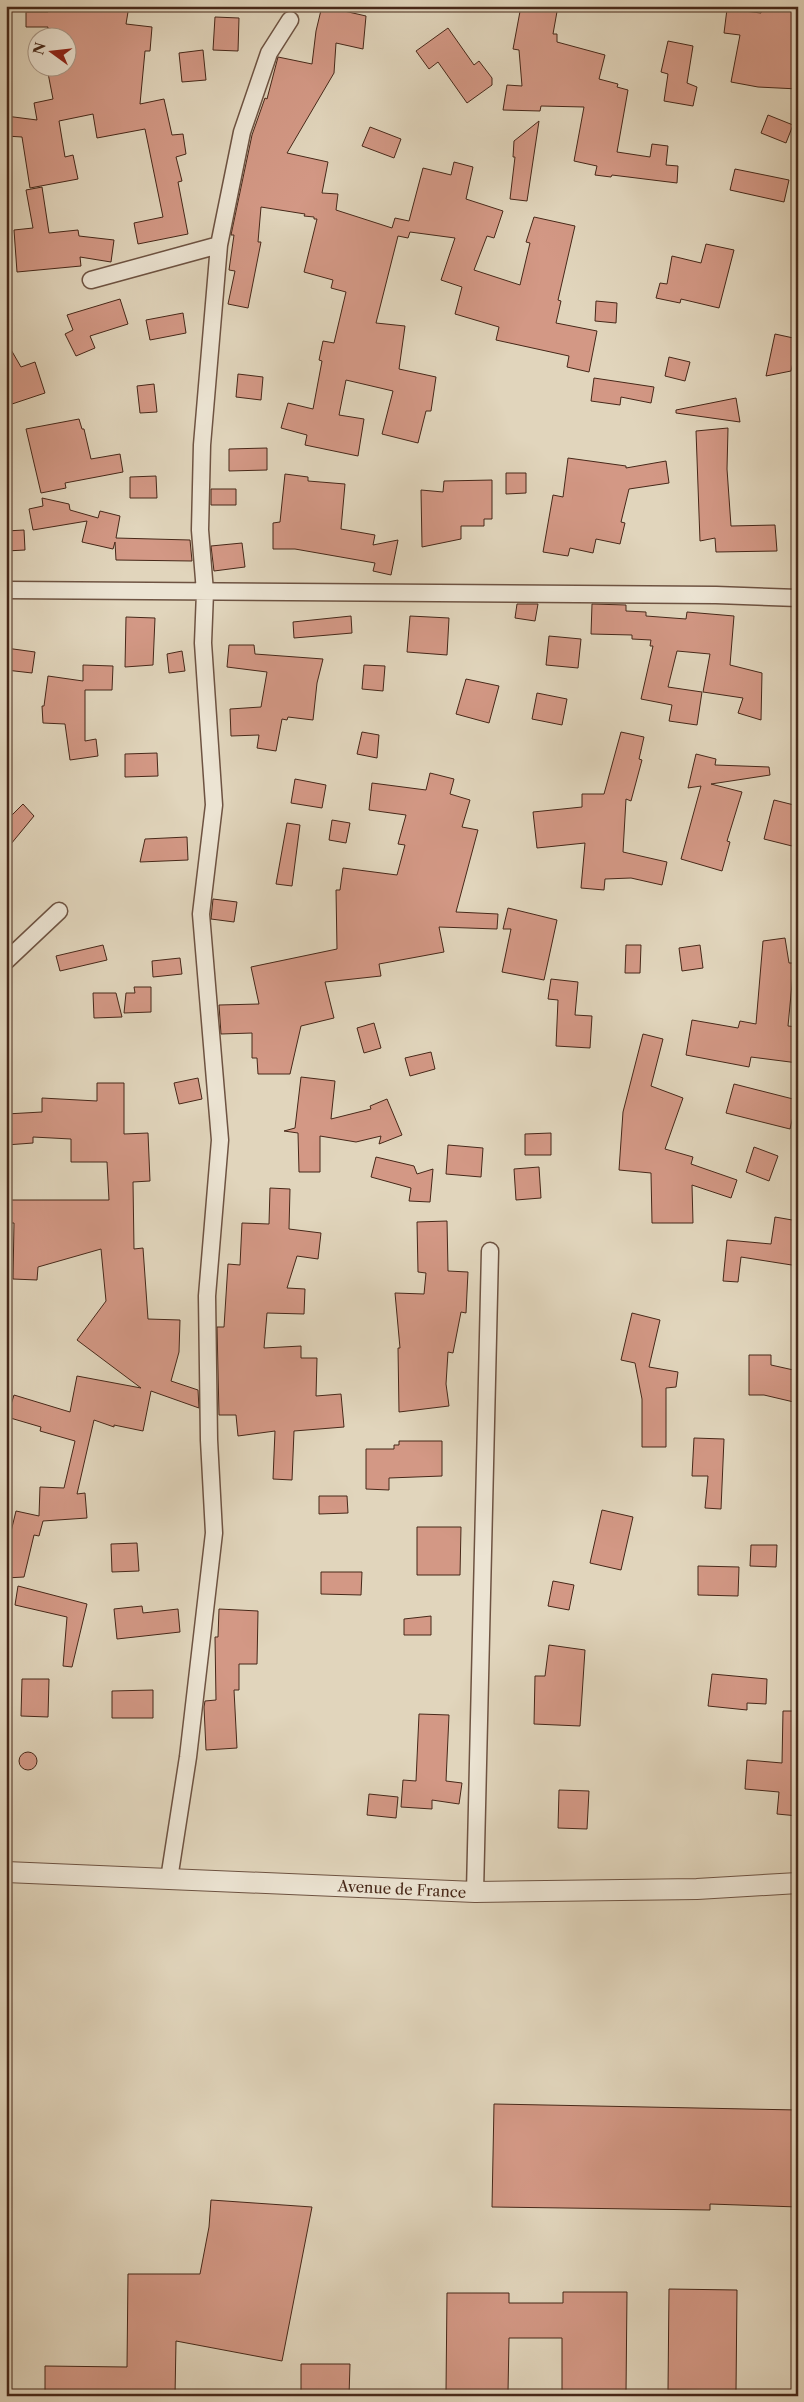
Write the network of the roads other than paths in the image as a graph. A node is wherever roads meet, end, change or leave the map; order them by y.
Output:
1 (290, 20) dead end
2 (219, 246) junction
3 (92, 280) dead end
4 (6, 590) edge
5 (205, 592) junction
6 (798, 598) edge
7 (59, 912) dead end
8 (6, 961) edge
9 (490, 1251) dead end
10 (6, 1872) edge
11 (169, 1879) junction
12 (798, 1883) edge
13 (475, 1892) junction

1 - 2 street
2 - 3 street
2 - 5 street
4 - 5 street
5 - 6 street
5 - 11 street
7 - 8 street
9 - 13 street
10 - 11 street, Avenue de France
11 - 13 street, Avenue de France
12 - 13 street, Avenue de France

